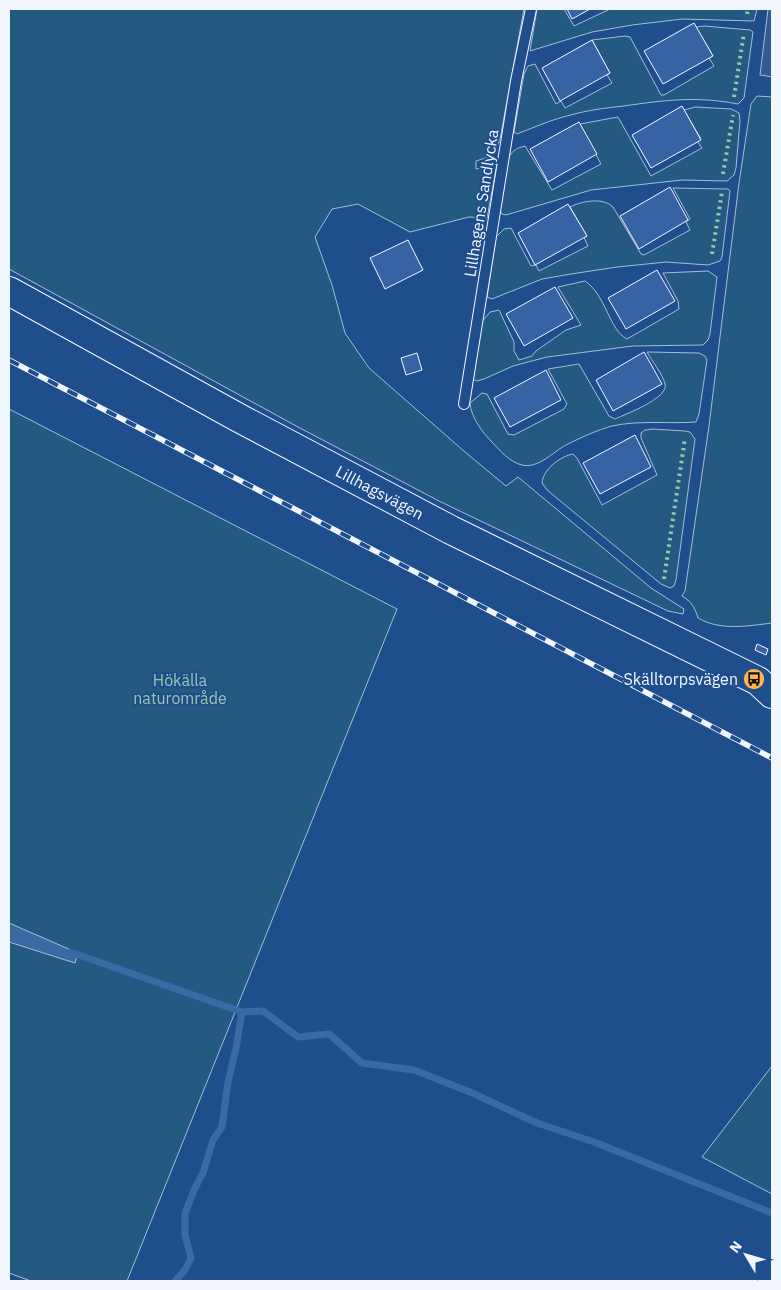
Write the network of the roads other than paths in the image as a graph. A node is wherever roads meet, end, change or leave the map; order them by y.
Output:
1 (531, 9) edge
2 (9, 291) edge
3 (464, 404) dead end
4 (767, 686) edge

1 - 3 lane, Lillhagens Sandlycka
2 - 4 street, Lillhagsvägen

